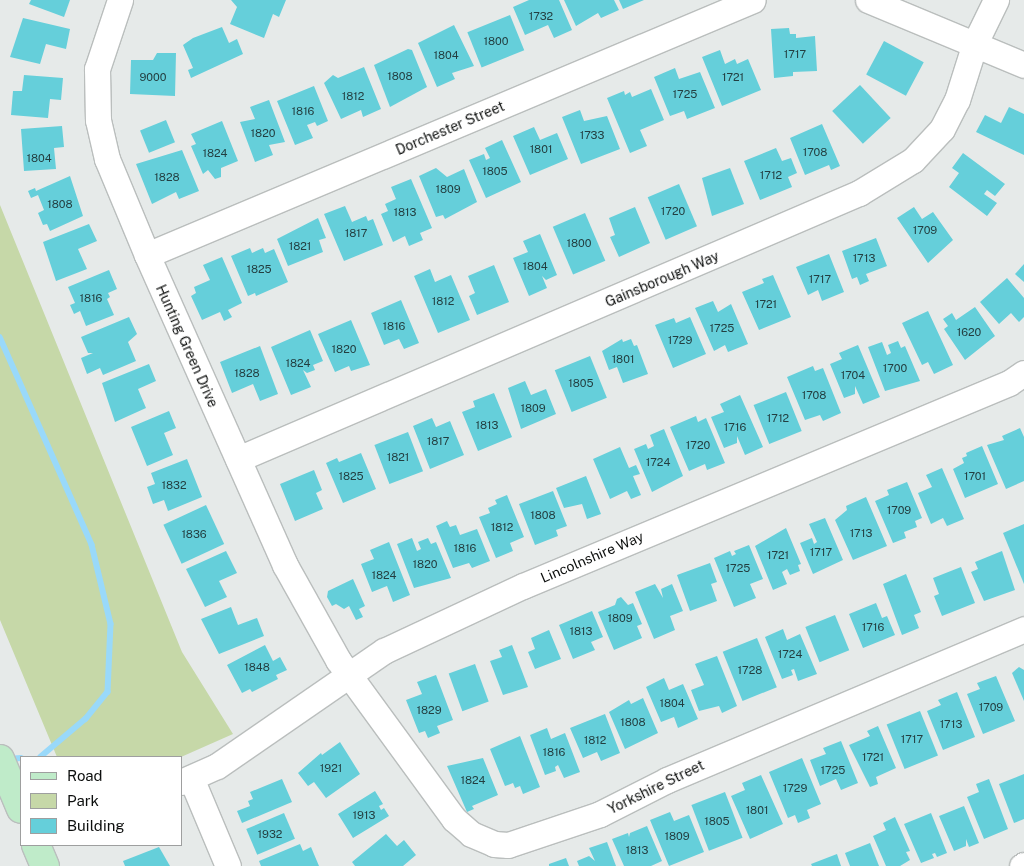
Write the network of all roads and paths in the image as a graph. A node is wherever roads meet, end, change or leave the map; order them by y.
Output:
1 (120, 0) edge
2 (753, 0) edge
3 (868, 0) edge
4 (996, 0) edge
5 (975, 43) junction
6 (1024, 65) edge
7 (146, 255) junction
8 (1024, 373) edge
9 (238, 460) junction
10 (1024, 629) edge
11 (349, 674) junction
12 (5, 771) edge
13 (186, 780) edge
14 (20, 807) edge
15 (36, 846) edge
16 (45, 866) edge
17 (228, 866) edge

1 - 7 street, Hunting Green Drive
2 - 7 street, Dorchester Street
3 - 5 street
4 - 5 street, Gainsborough Way
5 - 6 street
5 - 9 street, Gainsborough Way
7 - 9 street, Hunting Green Drive
8 - 11 street, Lincolnshire Way
9 - 11 street, Hunting Green Drive
10 - 11 street, Yorkshire Street
11 - 13 street, Lincolnshire Way
12 - 14 main road
13 - 17 street
15 - 16 main road

